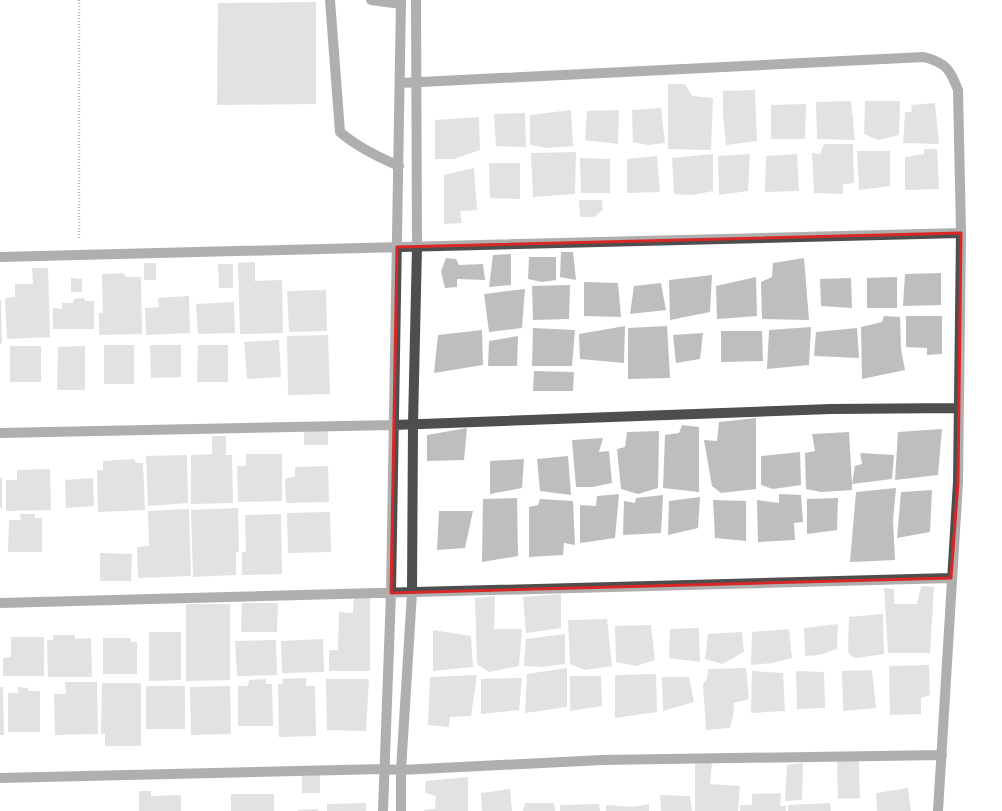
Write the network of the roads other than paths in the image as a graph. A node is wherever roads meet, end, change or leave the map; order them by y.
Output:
1 (330, 0) edge
2 (372, 0) edge
3 (416, 0) edge
4 (401, 2) edge
5 (401, 82) junction
6 (416, 82) junction
7 (399, 166) junction
8 (961, 232) junction
9 (397, 247) junction
10 (418, 247) junction
11 (0, 257) edge
12 (959, 408) junction
13 (413, 424) junction
14 (394, 425) junction
15 (0, 433) edge
16 (951, 578) junction
17 (392, 593) junction
18 (412, 593) junction
19 (0, 603) edge
20 (942, 755) junction
21 (384, 768) junction
22 (401, 770) junction
23 (0, 778) edge
24 (383, 811) edge
25 (401, 811) edge
26 (938, 811) edge

1 - 7 street
2 - 4 street
3 - 6 street
4 - 5 street
5 - 6 street
5 - 7 street
6 - 8 street
6 - 10 street
7 - 9 street
8 - 10 street
8 - 12 street
9 - 10 street
9 - 11 street
9 - 14 street
10 - 13 street
12 - 13 street
12 - 16 street
13 - 14 street
13 - 18 street
14 - 15 street
14 - 17 street
16 - 18 street
16 - 20 street
17 - 18 street
17 - 19 street
17 - 21 street
18 - 22 street
20 - 22 street
20 - 26 street
21 - 22 street
21 - 23 street
21 - 24 street
22 - 25 street

